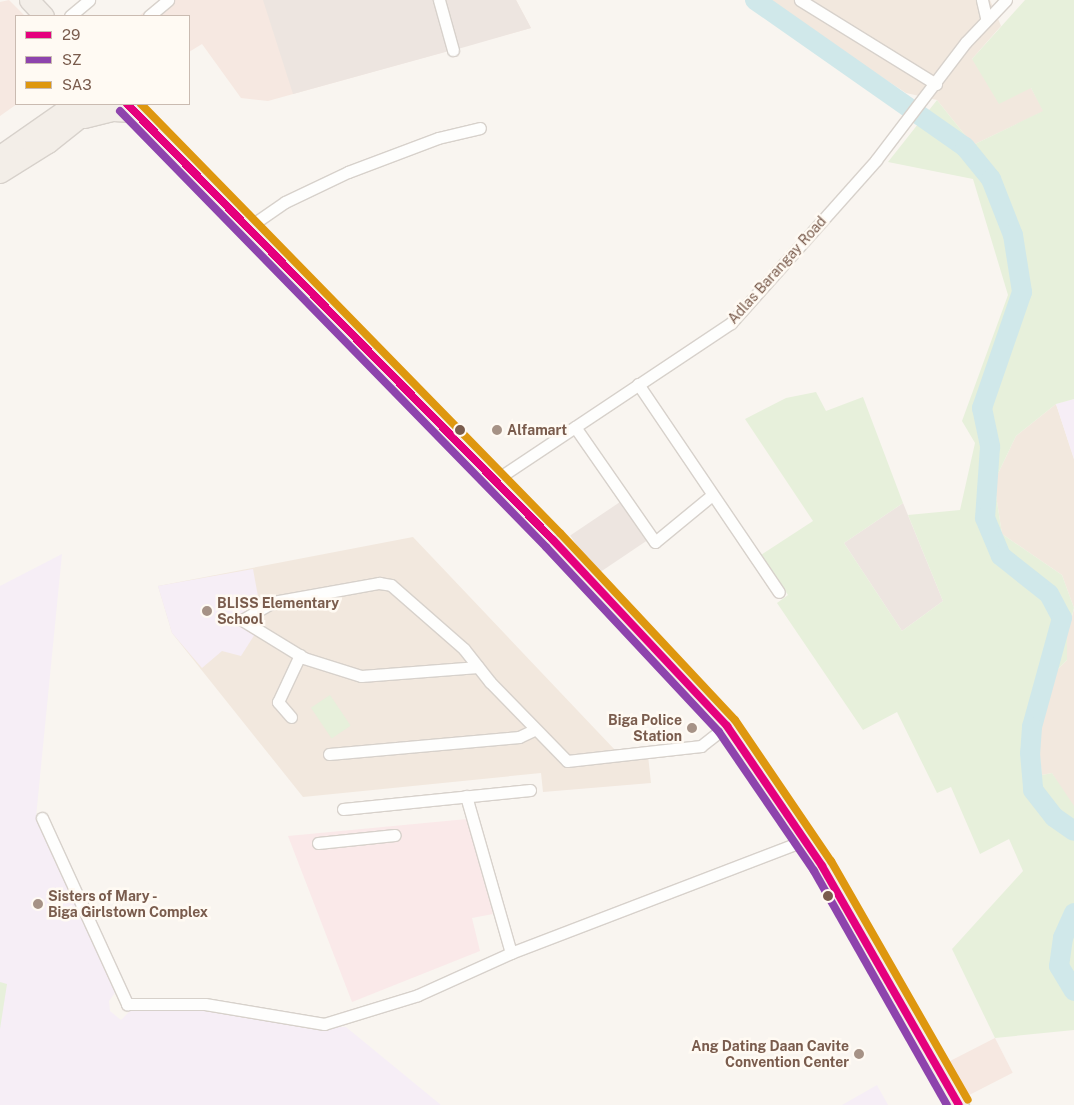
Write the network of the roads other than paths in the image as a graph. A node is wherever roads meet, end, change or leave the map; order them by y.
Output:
1 (29, 0) edge
2 (89, 0) edge
3 (149, 0) edge
4 (168, 0) edge
5 (439, 0) edge
6 (800, 0) edge
7 (982, 0) edge
8 (1006, 0) edge
9 (153, 13) edge
10 (43, 15) edge
11 (71, 15) edge
12 (986, 18) junction
13 (453, 50) dead end
14 (936, 84) junction
15 (92, 105) edge
16 (130, 108) edge
17 (70, 110) edge
18 (480, 128) dead end
19 (0, 155) edge
20 (0, 173) edge
21 (246, 229) junction
22 (638, 384) junction
23 (575, 427) junction
24 (494, 481) junction
25 (712, 495) junction
26 (779, 592) dead end
27 (300, 655) junction
28 (478, 667) junction
29 (291, 717) dead end
30 (727, 726) junction
31 (534, 730) junction
32 (328, 754) dead end
33 (530, 790) dead end
34 (466, 796) junction
35 (343, 809) dead end
36 (42, 818) dead end
37 (395, 835) dead end
38 (806, 840) junction
39 (318, 842) dead end
40 (512, 952) junction
41 (959, 1105) edge

1 - 10 main road
2 - 11 street
3 - 9 street
4 - 9 street
5 - 13 street
6 - 14 street
7 - 12 street
8 - 12 street, Adlas Barangay Road
12 - 14 street, Adlas Barangay Road
14 - 22 street, Adlas Barangay Road
15 - 17 main road
16 - 17 main road
16 - 21 main road
17 - 19 main road
17 - 20 main road
18 - 21 street
21 - 24 main road
22 - 23 street, Adlas Barangay Road
22 - 25 street
23 - 24 street, Adlas Barangay Road
23 - 25 street
24 - 30 main road
25 - 26 street
27 - 28 street
27 - 28 street
27 - 29 street
28 - 31 street
30 - 31 street
30 - 38 main road
31 - 32 street
33 - 34 street
34 - 35 street
34 - 40 street
36 - 40 street
37 - 39 street
38 - 40 street
38 - 41 main road

